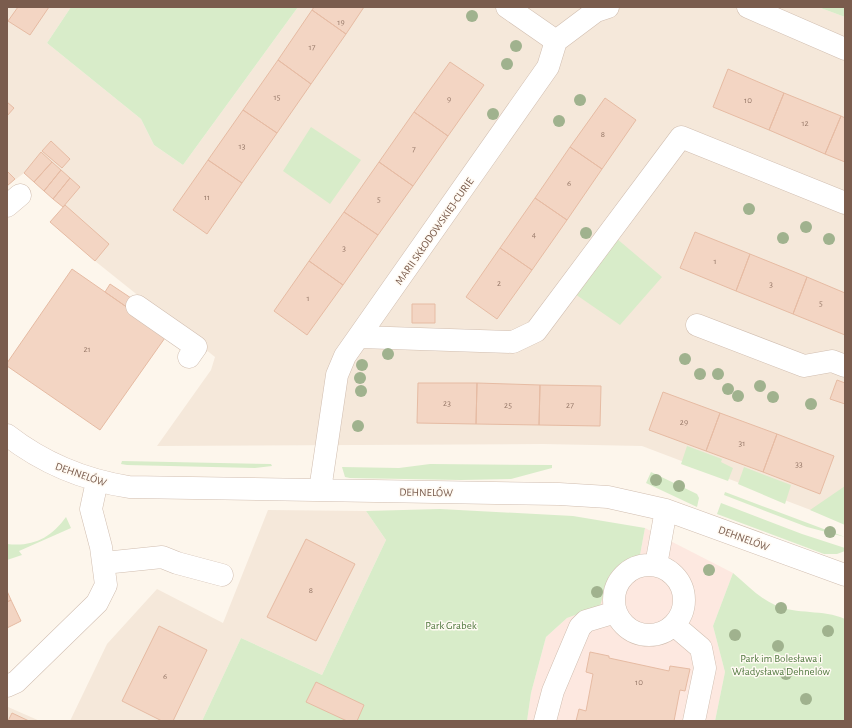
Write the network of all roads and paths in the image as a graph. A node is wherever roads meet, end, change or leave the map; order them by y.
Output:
1 (507, 7) edge
2 (608, 7) edge
3 (748, 7) edge
4 (556, 41) junction
5 (845, 49) edge
6 (845, 203) edge
7 (136, 306) dead end
8 (697, 325) dead end
9 (360, 337) junction
10 (189, 357) dead end
11 (845, 366) edge
12 (7, 435) edge
13 (97, 481) junction
14 (320, 490) junction
15 (666, 510) junction
16 (104, 563) junction
17 (656, 565) junction
18 (222, 575) dead end
19 (845, 575) edge
20 (616, 612) junction
21 (674, 625) junction
22 (7, 686) edge
23 (545, 721) edge
24 (694, 721) edge

1 - 4 street
2 - 4 street
3 - 5 street
4 - 9 street, MARII SKŁODOWSKIEJ-CURIE
6 - 9 street
7 - 10 street
8 - 11 street
9 - 14 street, MARII SKŁODOWSKIEJ-CURIE
12 - 13 street, DEHNELÓW
13 - 14 street, DEHNELÓW
13 - 16 street
14 - 15 street, DEHNELÓW
15 - 17 street
15 - 19 street, DEHNELÓW
16 - 18 street
16 - 22 street
17 - 20 street
17 - 21 street
20 - 21 street
20 - 23 street
21 - 24 street

